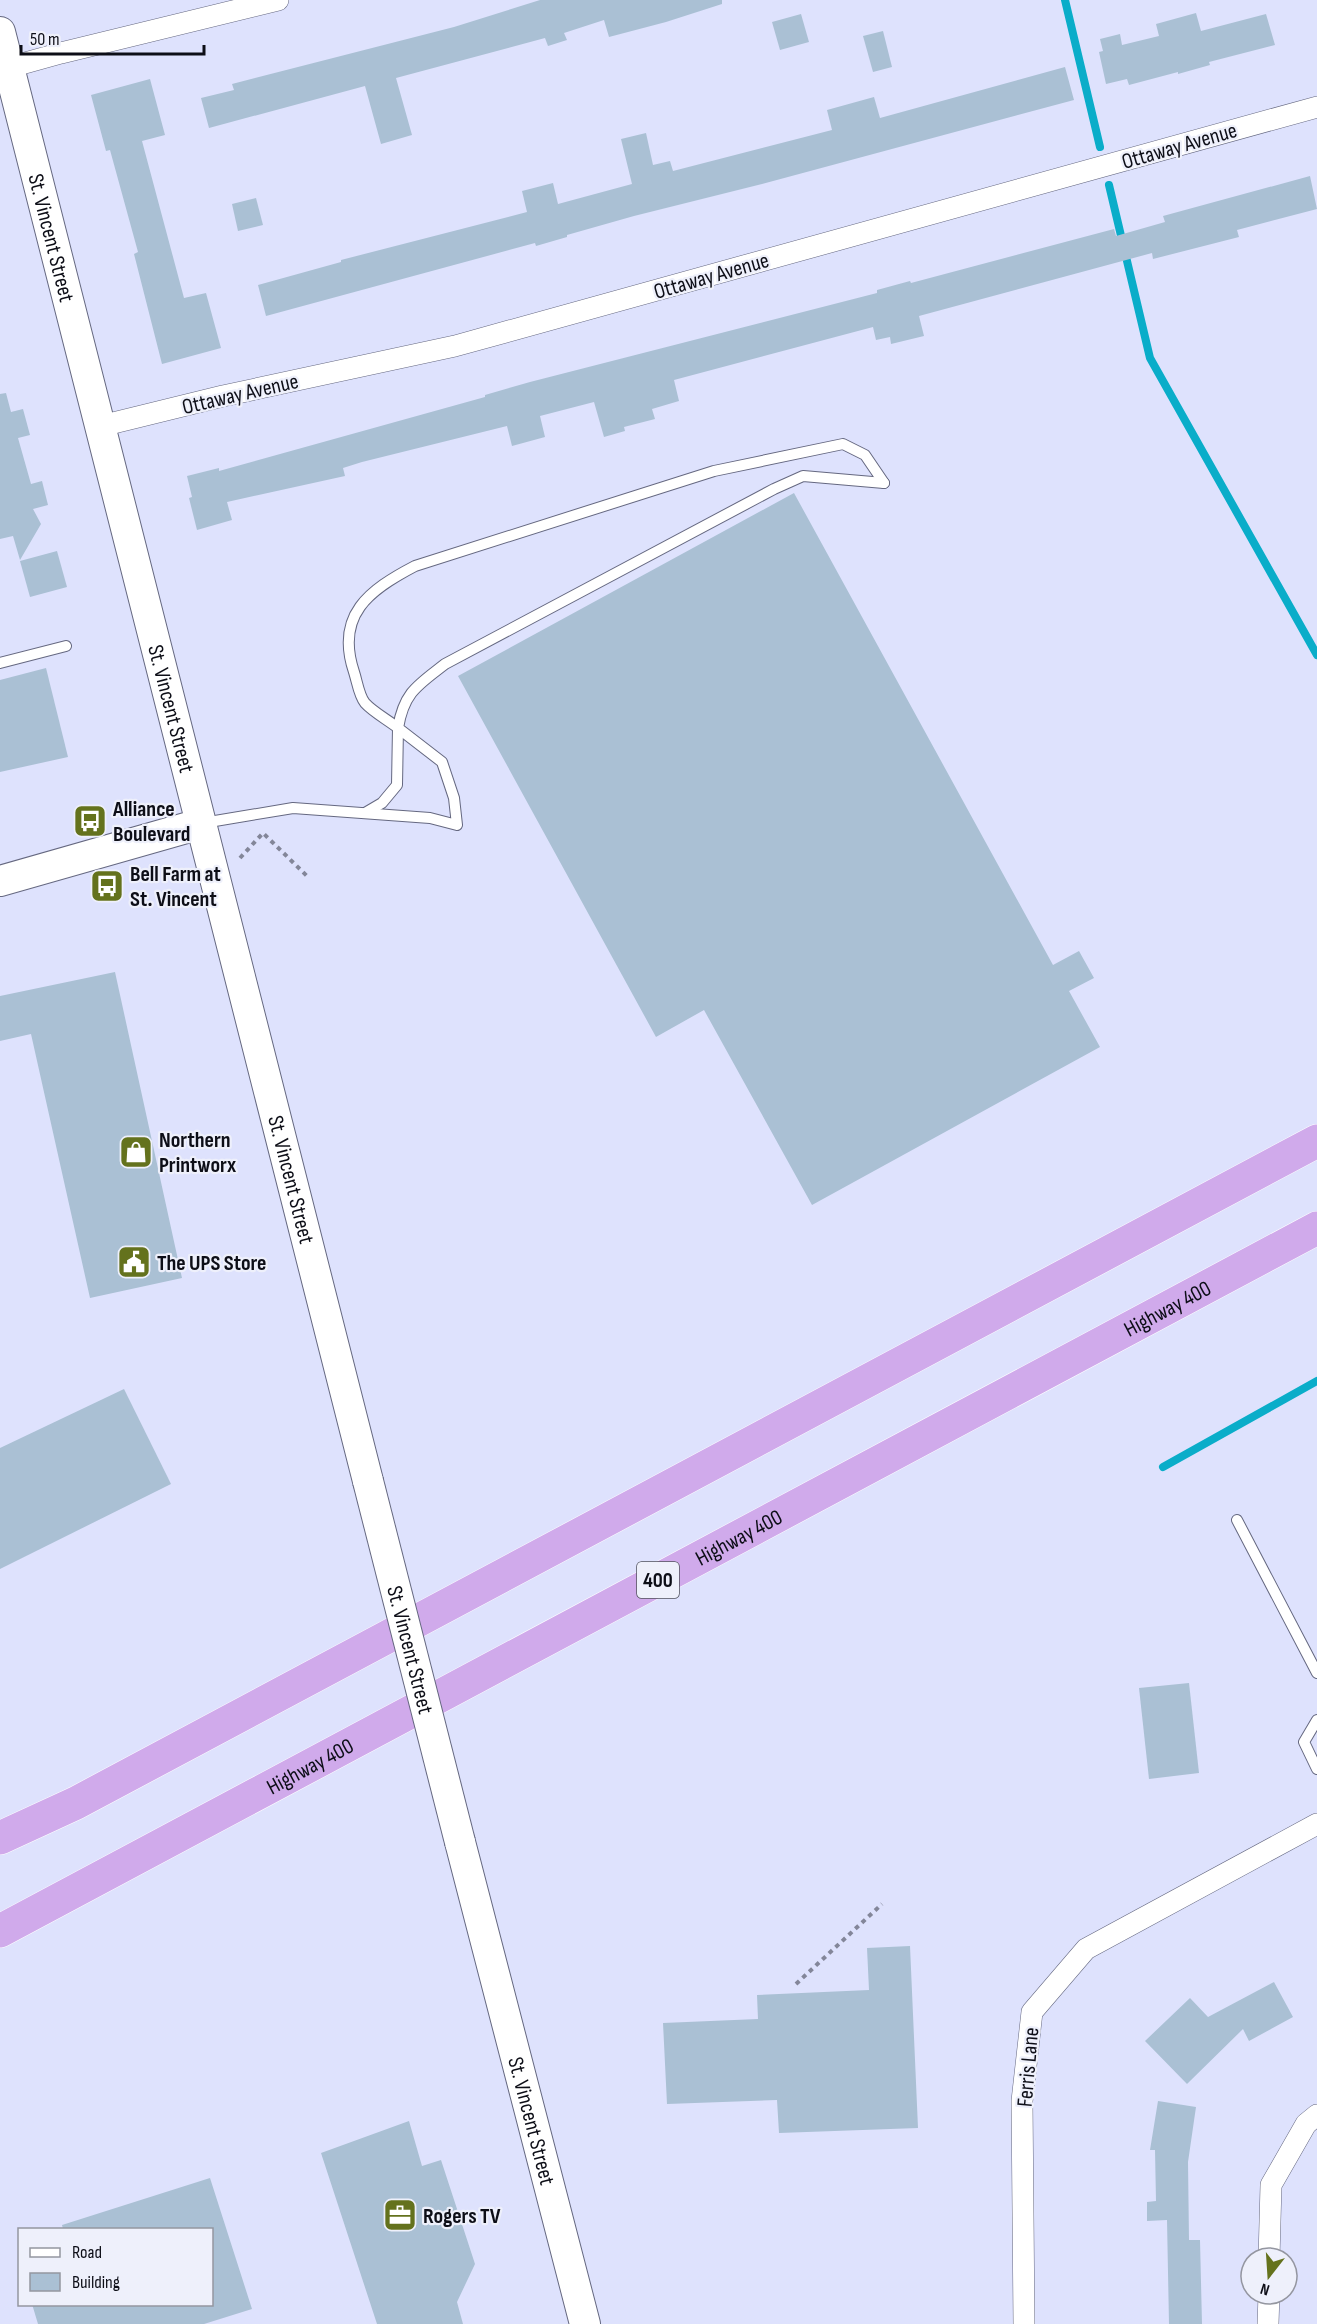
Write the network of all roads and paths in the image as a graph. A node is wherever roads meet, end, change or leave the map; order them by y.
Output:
1 (278, 0) edge
2 (0, 32) edge
3 (4, 69) edge
4 (1317, 107) edge
5 (101, 426) junction
6 (66, 646) dead end
7 (0, 663) edge
8 (398, 728) junction
9 (365, 813) junction
10 (200, 824) junction
11 (240, 858) dead end
12 (308, 877) dead end
13 (0, 881) edge
14 (1317, 1141) edge
15 (1317, 1228) edge
16 (1237, 1520) dead end
17 (1317, 1673) edge
18 (1317, 1720) edge
19 (1317, 1769) edge
20 (1317, 1824) edge
21 (0, 1838) edge
22 (882, 1904) dead end
23 (0, 1931) edge
24 (796, 1984) dead end
25 (1317, 2115) edge
26 (1269, 2246) edge
27 (1269, 2306) edge
28 (585, 2324) edge
29 (1024, 2324) edge
30 (1268, 2324) edge

1 - 3 street
2 - 3 main road, St. Vincent Street
3 - 5 main road, St. Vincent Street
4 - 5 street, Ottaway Avenue
5 - 10 main road, St. Vincent Street
6 - 7 lane
8 - 8 lane
8 - 9 lane
8 - 9 lane
9 - 10 lane
10 - 13 main road
10 - 28 main road, St. Vincent Street, bridge
11 - 12 path
14 - 21 highway
15 - 23 highway, Highway 400 / 400
16 - 17 lane
18 - 19 lane
20 - 29 street, Ferris Lane
22 - 24 path
25 - 26 street
27 - 30 street

